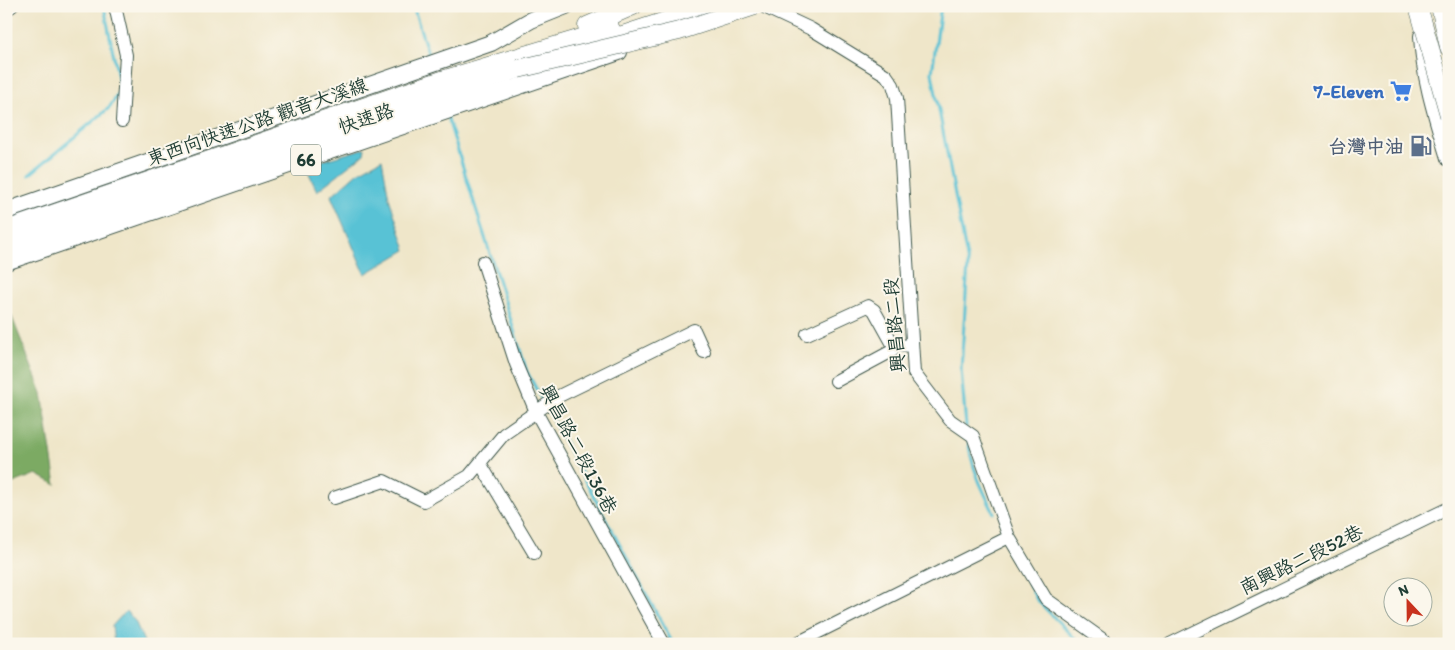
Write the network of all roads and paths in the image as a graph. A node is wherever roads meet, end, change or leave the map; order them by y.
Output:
1 (12, 6) edge
2 (115, 6) edge
3 (566, 6) edge
4 (633, 6) edge
5 (684, 6) edge
6 (711, 6) edge
7 (742, 6) edge
8 (1418, 6) edge
9 (1423, 6) edge
10 (1440, 6) edge
11 (765, 7) edge
12 (6, 10) edge
13 (1449, 47) edge
14 (625, 49) junction
15 (520, 62) junction
16 (1449, 116) edge
17 (122, 120) dead end
18 (1449, 158) edge
19 (6, 211) edge
20 (6, 230) edge
21 (6, 246) edge
22 (6, 262) edge
23 (483, 262) dead end
24 (807, 334) dead end
25 (912, 345) junction
26 (894, 346) junction
27 (704, 352) dead end
28 (836, 380) dead end
29 (536, 412) junction
30 (480, 463) junction
31 (334, 498) dead end
32 (1449, 508) edge
33 (1009, 537) junction
34 (534, 553) dead end
35 (664, 644) edge
36 (795, 644) edge
37 (1110, 644) edge
38 (1170, 644) edge

1 - 12 street
2 - 17 street
3 - 19 main road, 快速路
4 - 15 highway, 66
5 - 15 highway
6 - 15 highway, bridge
7 - 14 main road, 快速路 / 66
8 - 16 highway, bridge
9 - 18 main road
10 - 13 highway
11 - 14 street, 快速路 / 66
11 - 15 highway, 66, bridge
11 - 25 street, 興昌路二段
14 - 22 main road, 快速路 / 66
15 - 20 highway, 東西向快速公路 觀音大溪線 / 66
15 - 21 highway, 東西向快速公路 觀音大溪線 / 66
23 - 29 street, 興昌路二段136巷
24 - 26 street
25 - 26 street
25 - 33 street, 興昌路二段
26 - 28 street
27 - 29 street
29 - 30 street
29 - 35 street, 興昌路二段136巷
30 - 31 street
30 - 34 street
32 - 38 street, 南興路二段52巷
33 - 36 street
33 - 37 street, 興昌路二段

